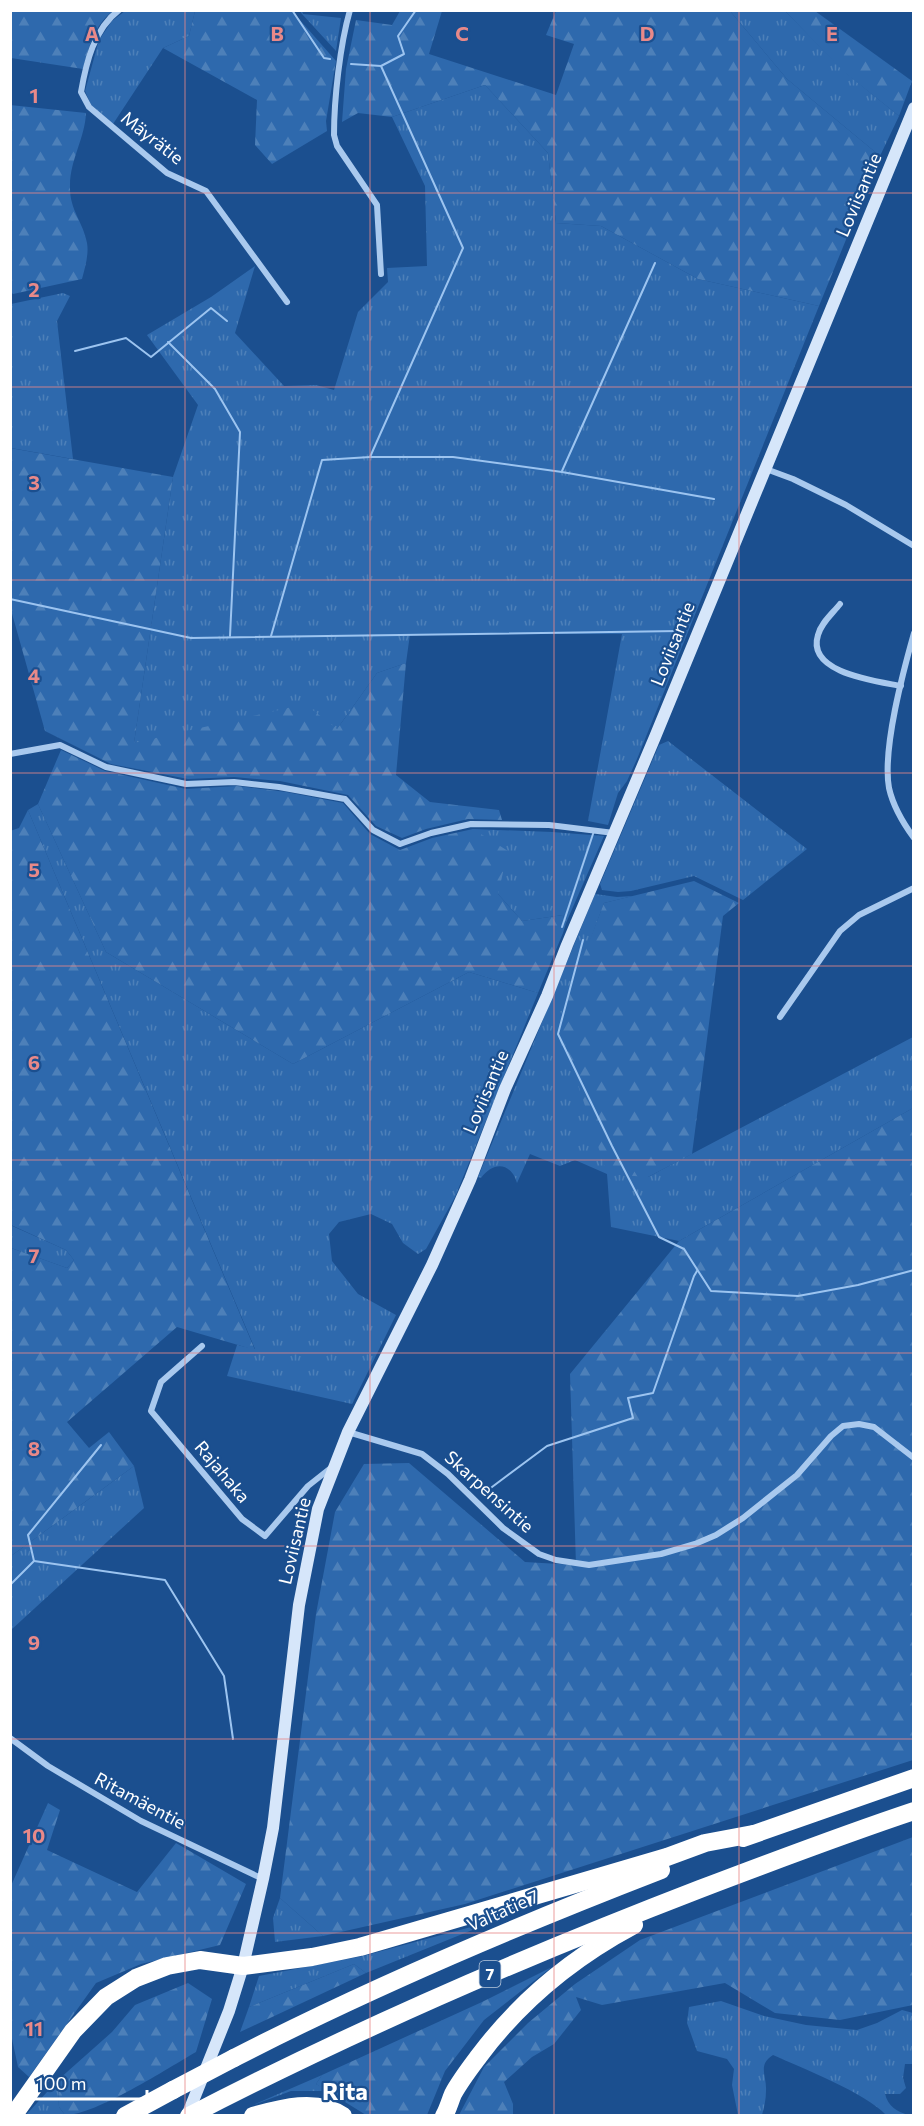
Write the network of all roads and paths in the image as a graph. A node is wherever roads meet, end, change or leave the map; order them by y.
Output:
1 (118, 10) edge
2 (350, 10) edge
3 (914, 108) edge
4 (381, 274) dead end
5 (287, 302) dead end
6 (765, 468) junction
7 (914, 546) edge
8 (840, 604) dead end
9 (914, 633) edge
10 (901, 686) junction
11 (10, 754) edge
12 (614, 833) junction
13 (914, 838) edge
14 (914, 888) edge
15 (780, 1017) dead end
16 (202, 1346) dead end
17 (348, 1432) junction
18 (914, 1458) edge
19 (334, 1465) junction
20 (10, 1738) edge
21 (914, 1778) edge
22 (914, 1810) edge
23 (753, 1834) junction
24 (772, 1862) junction
25 (263, 1879) junction
26 (243, 1966) junction
27 (13, 2115) edge
28 (125, 2115) edge
29 (188, 2115) edge
30 (253, 2115) edge
31 (343, 2115) edge
32 (444, 2115) edge

1 - 5 street, Mäyrätie
2 - 4 street
3 - 6 main road, Loviisantie
6 - 7 street
6 - 12 main road, Loviisantie
8 - 10 street
9 - 10 street
10 - 13 street
11 - 12 street
12 - 17 main road, Loviisantie
14 - 15 street
16 - 19 street, Rajahaka
17 - 18 street, Skarpensintie
17 - 19 main road, Loviisantie
19 - 25 main road, Loviisantie
20 - 25 street, Ritamäentie
21 - 23 highway, Valtatie 7 / 7
22 - 24 highway, 7
23 - 26 highway
23 - 28 highway, Valtatie 7 / 7, bridge
24 - 29 highway, 7
24 - 32 highway
25 - 26 main road, Loviisantie
26 - 27 highway
26 - 29 main road, Loviisantie
30 - 31 highway

